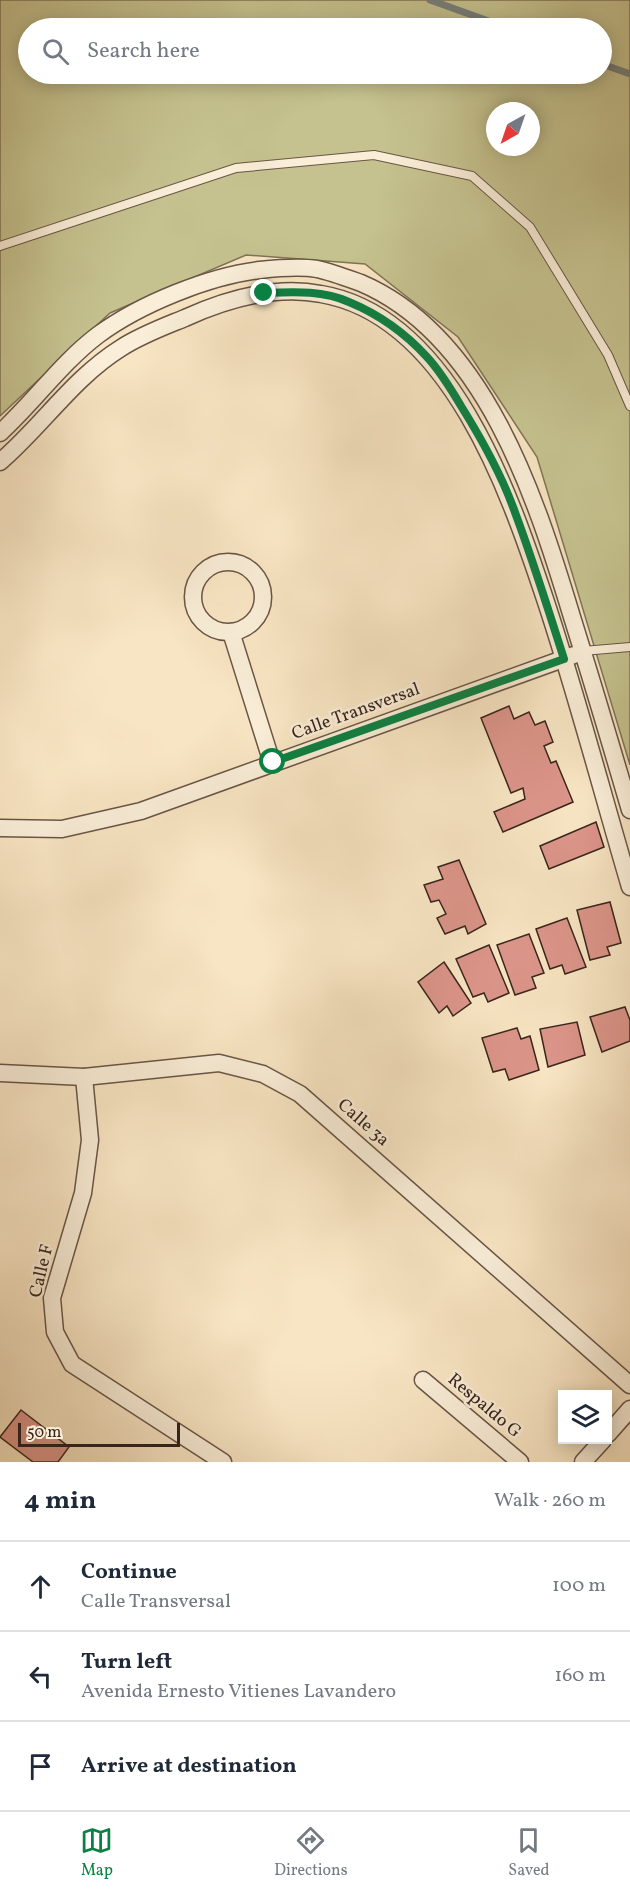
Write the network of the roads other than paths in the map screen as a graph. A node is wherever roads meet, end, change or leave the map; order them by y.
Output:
1 (0, 246) edge
2 (630, 405) edge
3 (0, 433) edge
4 (0, 462) edge
5 (231, 632) junction
6 (630, 647) edge
7 (583, 651) junction
8 (564, 659) junction
9 (273, 762) junction
10 (630, 810) edge
11 (0, 828) edge
12 (630, 887) edge
13 (0, 1073) edge
14 (84, 1077) junction
15 (423, 1380) dead end
16 (630, 1385) edge
17 (630, 1409) edge
18 (612, 1429) edge
19 (599, 1444) edge
20 (223, 1462) edge
21 (520, 1462) edge
22 (583, 1462) edge

1 - 2 lane
3 - 7 street
4 - 8 street
5 - 5 street
5 - 9 street
6 - 7 lane
7 - 8 street, Calle Transversal
7 - 10 street
8 - 9 street, Calle Transversal
8 - 12 street
9 - 11 street, Calle Transversal
13 - 14 street, Calle 3a
14 - 16 street, Calle 3a
14 - 20 street, Calle F
15 - 21 street, Respaldo G
17 - 18 street
19 - 22 street

